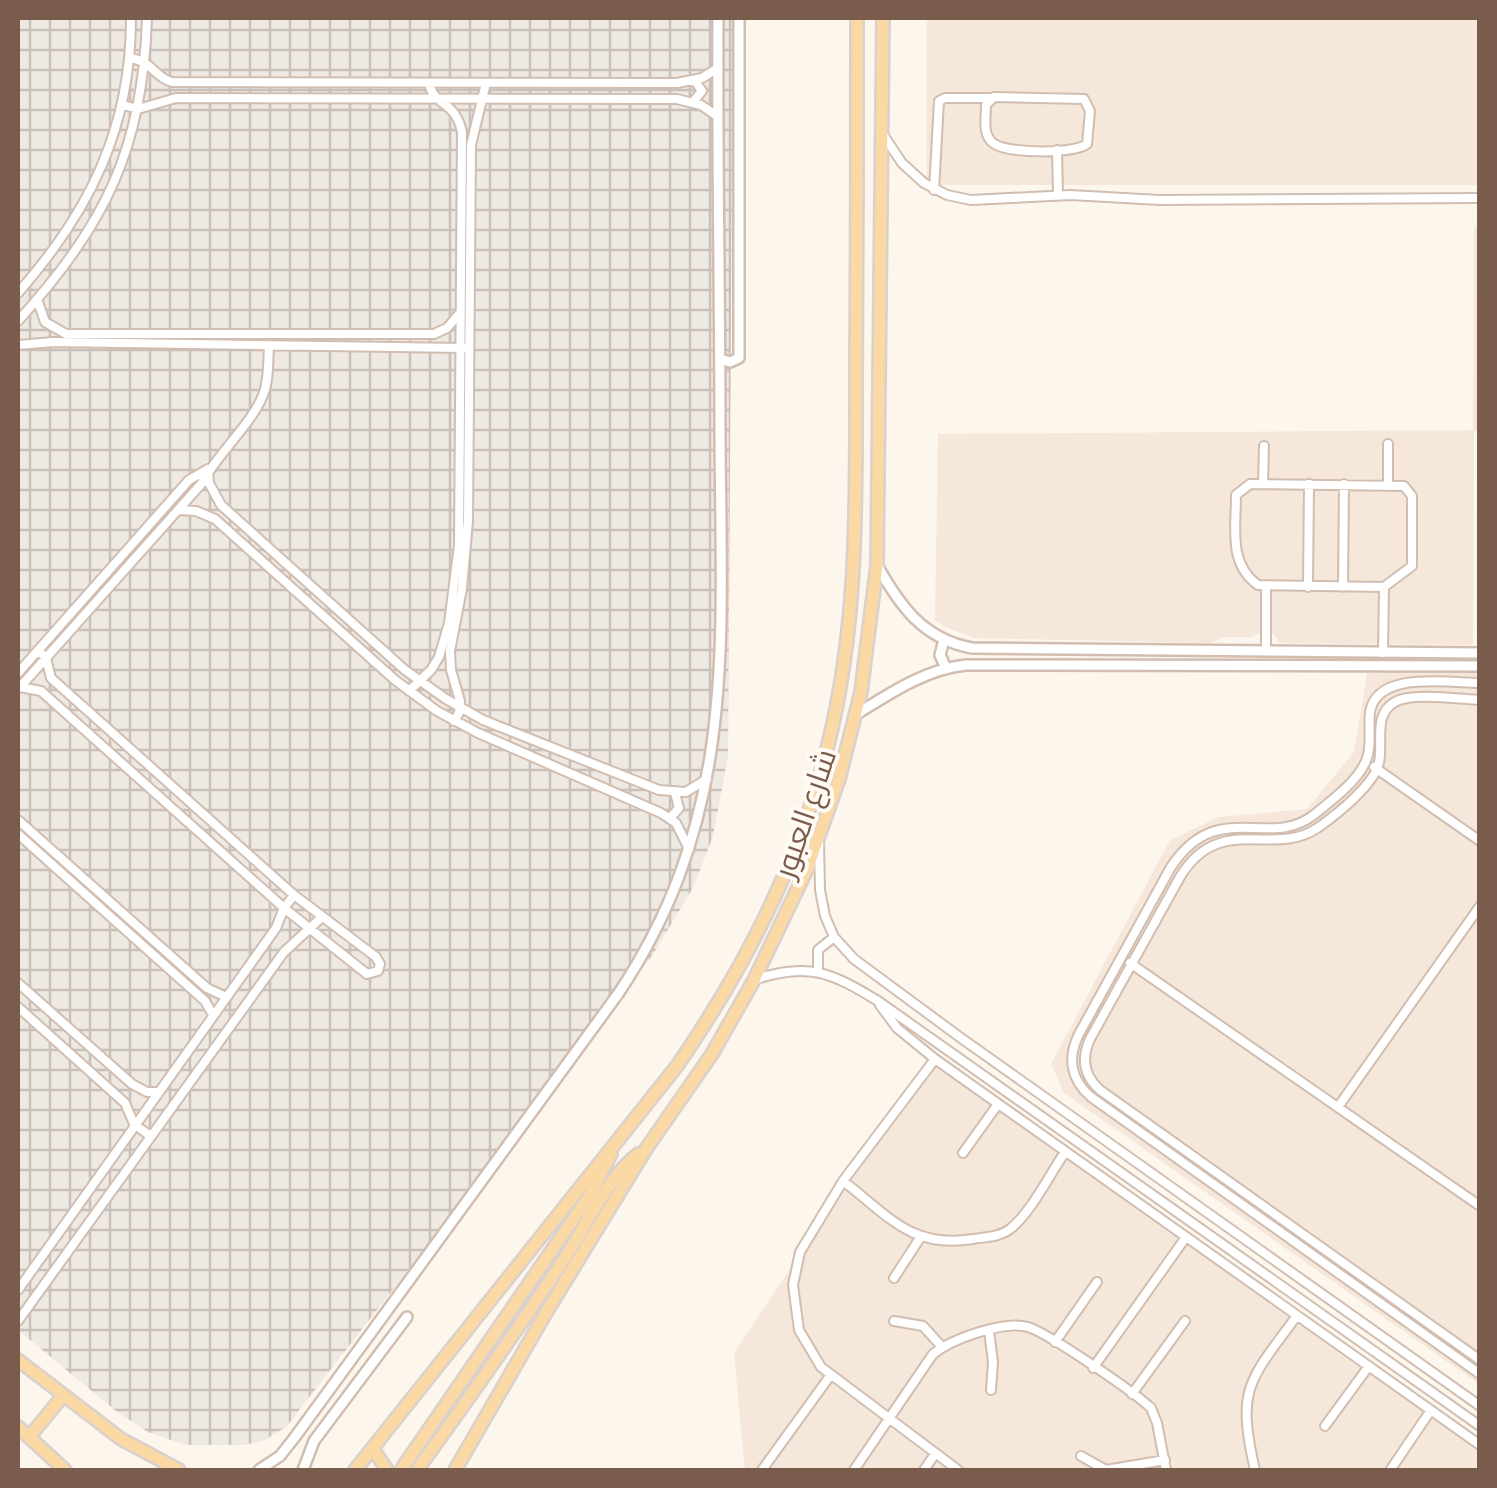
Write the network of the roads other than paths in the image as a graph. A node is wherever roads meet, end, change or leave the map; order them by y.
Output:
1 (131, 18) edge
2 (147, 18) edge
3 (718, 18) edge
4 (739, 18) edge
5 (857, 18) edge
6 (883, 18) edge
7 (131, 58) junction
8 (146, 61) junction
9 (718, 68) junction
10 (161, 78) junction
11 (694, 81) junction
12 (199, 82) junction
13 (263, 82) junction
14 (486, 83) junction
15 (429, 84) junction
16 (198, 98) junction
17 (263, 98) junction
18 (990, 98) junction
19 (484, 99) junction
20 (438, 100) junction
21 (159, 101) junction
22 (693, 102) junction
23 (123, 106) junction
24 (138, 109) junction
25 (716, 116) junction
26 (475, 120) junction
27 (460, 122) junction
28 (881, 130) junction
29 (1056, 150) junction
30 (467, 153) junction
31 (100, 170) junction
32 (117, 177) junction
33 (934, 190) junction
34 (1058, 195) junction
35 (1480, 198) edge
36 (82, 206) junction
37 (99, 215) junction
38 (36, 272) junction
39 (50, 285) junction
40 (18, 293) edge
41 (37, 299) junction
42 (461, 310) junction
43 (18, 321) edge
44 (720, 330) junction
45 (217, 334) junction
46 (739, 336) junction
47 (82, 338) junction
48 (18, 345) edge
49 (217, 345) junction
50 (269, 346) junction
51 (465, 348) junction
52 (720, 359) junction
53 (1388, 444) dead end
54 (1264, 446) dead end
55 (208, 469) junction
56 (465, 470) junction
57 (1263, 484) junction
58 (1309, 484) junction
59 (1344, 484) junction
60 (1388, 484) junction
61 (216, 498) junction
62 (179, 510) junction
63 (202, 513) junction
64 (285, 561) junction
65 (877, 565) junction
66 (276, 571) junction
67 (1266, 587) junction
68 (1308, 587) junction
69 (1344, 587) junction
70 (1384, 587) junction
71 (324, 598) junction
72 (315, 607) junction
73 (366, 636) junction
74 (944, 640) junction
75 (357, 646) junction
76 (38, 650) junction
77 (1266, 651) junction
78 (1383, 652) junction
79 (1480, 653) edge
80 (439, 657) junction
81 (46, 658) junction
82 (450, 662) junction
83 (1480, 666) edge
84 (946, 668) junction
85 (18, 673) edge
86 (52, 678) junction
87 (419, 680) junction
88 (1480, 683) edge
89 (19, 688) edge
90 (41, 691) junction
91 (409, 691) junction
92 (1480, 700) edge
93 (460, 708) junction
94 (855, 715) junction
95 (454, 721) junction
96 (1366, 762) junction
97 (1378, 770) junction
98 (708, 778) junction
99 (674, 793) junction
100 (670, 818) junction
101 (18, 820) edge
102 (18, 834) edge
103 (819, 838) junction
104 (1480, 841) edge
105 (690, 849) junction
106 (294, 896) junction
107 (108, 900) junction
108 (1480, 906) edge
109 (101, 908) junction
110 (284, 908) junction
111 (321, 918) junction
112 (311, 930) junction
113 (286, 934) junction
114 (834, 937) junction
115 (1122, 958) junction
116 (1132, 964) junction
117 (818, 971) junction
118 (754, 980) junction
119 (18, 983) edge
120 (212, 992) junction
121 (226, 997) junction
122 (205, 1001) junction
123 (878, 1001) junction
124 (18, 1007) edge
125 (213, 1015) junction
126 (935, 1059) junction
127 (677, 1066) junction
128 (170, 1074) junction
129 (695, 1080) junction
130 (132, 1084) junction
131 (185, 1086) junction
132 (158, 1092) junction
133 (120, 1099) junction
134 (998, 1104) junction
135 (1338, 1107) junction
136 (1129, 1111) junction
137 (1123, 1120) junction
138 (134, 1124) junction
139 (149, 1135) junction
140 (614, 1144) junction
141 (646, 1149) junction
142 (1065, 1152) junction
143 (963, 1154) dead end
144 (106, 1162) junction
145 (122, 1173) junction
146 (843, 1181) junction
147 (83, 1196) junction
148 (1480, 1206) edge
149 (98, 1207) junction
150 (1186, 1237) junction
151 (920, 1238) junction
152 (1323, 1249) junction
153 (1316, 1259) junction
154 (39, 1262) junction
155 (51, 1272) junction
156 (894, 1278) dead end
157 (1097, 1282) dead end
158 (18, 1290) edge
159 (406, 1316) dead end
160 (1296, 1317) junction
161 (18, 1320) edge
162 (894, 1321) dead end
163 (1185, 1321) dead end
164 (988, 1331) junction
165 (1055, 1342) junction
166 (942, 1347) junction
167 (360, 1348) junction
168 (376, 1358) junction
169 (18, 1360) edge
170 (1480, 1360) edge
171 (1369, 1366) junction
172 (1093, 1368) junction
173 (1480, 1374) edge
174 (830, 1376) junction
175 (1417, 1382) junction
176 (991, 1390) dead end
177 (1132, 1394) junction
178 (1408, 1394) junction
179 (64, 1396) junction
180 (1480, 1406) edge
181 (1430, 1410) junction
182 (889, 1421) junction
183 (1324, 1426) dead end
184 (1480, 1426) edge
185 (18, 1427) edge
186 (29, 1437) junction
187 (428, 1444) junction
188 (1480, 1446) edge
189 (373, 1448) junction
190 (936, 1454) junction
191 (1081, 1456) dead end
192 (1165, 1460) junction
193 (1391, 1469) edge
194 (65, 1470) edge
195 (179, 1470) edge
196 (263, 1470) edge
197 (303, 1470) edge
198 (355, 1470) edge
199 (386, 1470) edge
200 (401, 1470) edge
201 (416, 1470) edge
202 (455, 1470) edge
203 (762, 1470) edge
204 (854, 1470) edge
205 (924, 1470) edge
206 (958, 1470) edge
207 (1166, 1470) edge
208 (1256, 1470) edge

1 - 7 street
2 - 8 street
3 - 9 street
4 - 46 street
5 - 127 main road, شارع العبور
6 - 28 main road, شارع العبور
7 - 8 street
7 - 23 street
8 - 10 street
8 - 24 street
9 - 11 street
9 - 25 street
10 - 12 street
10 - 21 street
11 - 14 street
11 - 22 street
12 - 13 street
12 - 16 street
13 - 15 street
13 - 17 street
14 - 15 street
14 - 19 street
15 - 20 street
16 - 17 street
16 - 21 street
17 - 20 street
18 - 29 street
18 - 29 street
18 - 33 street
19 - 20 street
19 - 22 street
19 - 26 street
20 - 27 street
21 - 24 street
22 - 25 street
23 - 24 street
23 - 31 street
24 - 32 street
25 - 44 street
26 - 27 street
26 - 30 street
27 - 30 street
28 - 33 street
28 - 65 main road, شارع العبور
29 - 34 street
30 - 42 street
30 - 51 street
31 - 32 street
31 - 36 street
32 - 37 street
33 - 34 street
34 - 35 street
36 - 37 street
36 - 38 street
37 - 39 street
38 - 39 street
38 - 40 street
39 - 41 street
41 - 43 street
41 - 47 street
42 - 45 street
42 - 51 street
44 - 46 street
44 - 52 street
45 - 47 street
45 - 49 street
46 - 52 street
47 - 48 street
47 - 49 street
49 - 50 street
50 - 51 street
50 - 55 street
51 - 56 street
52 - 98 street
53 - 60 street
54 - 57 street
55 - 61 street
55 - 62 street
55 - 76 street
56 - 80 street
56 - 82 street
57 - 58 street
57 - 67 street
58 - 59 street
58 - 68 street
59 - 60 street
59 - 69 street
60 - 70 street
61 - 63 street
61 - 64 street
62 - 63 street
62 - 81 street
63 - 66 street
64 - 66 street
64 - 71 street
65 - 74 street
65 - 94 main road, شارع العبور
66 - 72 street
67 - 68 street
67 - 77 street
68 - 69 street
69 - 70 street
70 - 78 street
71 - 72 street
71 - 73 street
72 - 75 street
73 - 75 street
73 - 87 street
74 - 77 street
74 - 84 street
75 - 91 street
76 - 81 street
76 - 85 street
77 - 78 street
78 - 79 street
80 - 82 street
80 - 87 street
81 - 86 street
81 - 89 street
82 - 93 street
83 - 84 street
84 - 94 street
86 - 90 street
86 - 106 street
87 - 91 street
87 - 93 street
88 - 96 street
89 - 90 street
90 - 110 street
91 - 95 street
92 - 97 street
93 - 95 street
93 - 99 street
94 - 103 main road, شارع العبور
95 - 100 street
96 - 97 street
96 - 115 street
97 - 104 street
97 - 116 street
98 - 99 street
98 - 105 street
99 - 100 street
100 - 105 street
101 - 107 street
102 - 109 street
103 - 114 street
103 - 118 main road, شارع العبور
105 - 167 street
106 - 110 street
106 - 111 street
107 - 109 street
107 - 120 street
108 - 135 street
109 - 122 street
110 - 112 street
110 - 113 street
111 - 112 street
111 - 112 street
112 - 113 street
113 - 121 street
113 - 131 street
114 - 117 street
114 - 180 street
115 - 116 street
115 - 137 street
116 - 135 street
116 - 136 street
117 - 118 street
117 - 123 street
118 - 129 main road, شارع العبور
119 - 130 street
120 - 121 street
120 - 122 street
121 - 125 street
122 - 125 street
123 - 126 street
123 - 175 street
124 - 133 street
125 - 128 street
126 - 134 street
126 - 146 street
127 - 129 main road
127 - 140 main road, شارع العبور
128 - 131 street
128 - 132 street
129 - 141 main road, شارع العبور
130 - 132 street
130 - 133 street
131 - 139 street
132 - 138 street
133 - 138 street
134 - 142 street
134 - 143 street
135 - 148 street
136 - 137 street
136 - 152 street
137 - 153 street
138 - 139 street
138 - 144 street
139 - 145 street
140 - 187 main road
140 - 189 main road, شارع العبور
141 - 187 main road
141 - 202 main road, شارع العبور
142 - 150 street
142 - 151 street
144 - 145 street
144 - 147 street
145 - 149 street
146 - 151 street
146 - 174 street
147 - 149 street
147 - 154 street
149 - 155 street
150 - 160 street
150 - 172 street
151 - 156 street
152 - 153 street
152 - 170 street
153 - 173 street
154 - 155 street
154 - 158 street
155 - 161 street
157 - 165 street
159 - 168 street
160 - 171 street
160 - 208 street
162 - 166 street
163 - 177 street
164 - 165 street
164 - 166 street
164 - 176 street
165 - 172 street
166 - 182 street
167 - 168 street
167 - 196 street
168 - 197 street
169 - 179 main road
171 - 178 street
171 - 183 street
172 - 177 street
174 - 182 street
174 - 203 street
175 - 178 street
175 - 184 street
177 - 192 street
178 - 181 street
179 - 186 main road
179 - 195 main road
181 - 188 street
181 - 193 street
182 - 190 street
182 - 204 street
185 - 186 main road
186 - 194 main road
187 - 200 main road
187 - 201 main road
189 - 198 main road, شارع العبور
189 - 199 main road
190 - 205 street
190 - 206 street
191 - 192 street
192 - 207 street

